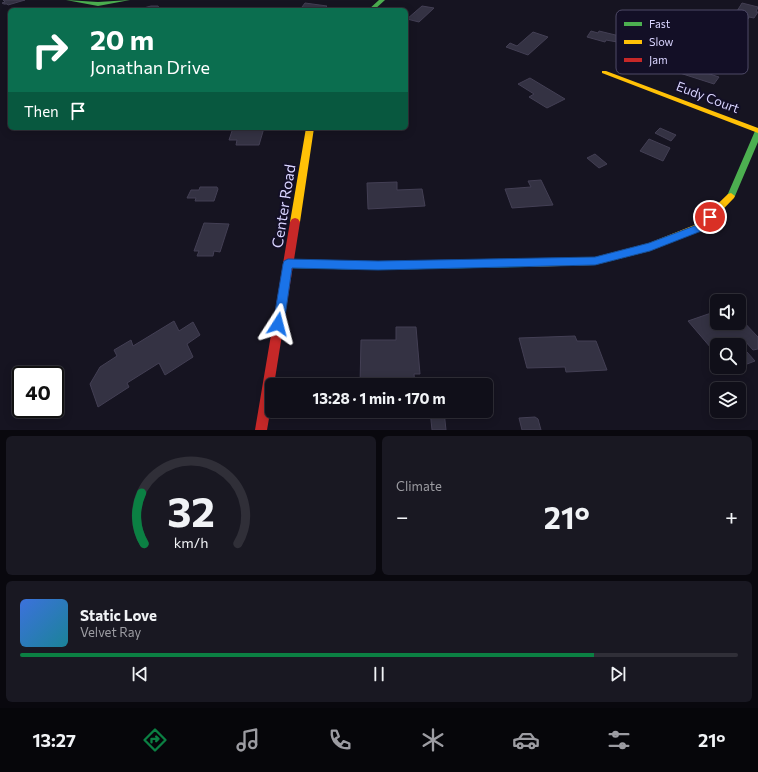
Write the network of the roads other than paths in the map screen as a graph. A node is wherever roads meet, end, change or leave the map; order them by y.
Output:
1 (69, 0) edge
2 (127, 0) edge
3 (382, 0) edge
4 (373, 8) edge
5 (604, 72) dead end
6 (310, 130) edge
7 (758, 132) edge
8 (288, 264) junction
9 (261, 430) edge

1 - 2 street
3 - 4 street
5 - 7 street, Eudy Court
6 - 8 street, Center Road
7 - 8 street
8 - 9 street, Center Road

